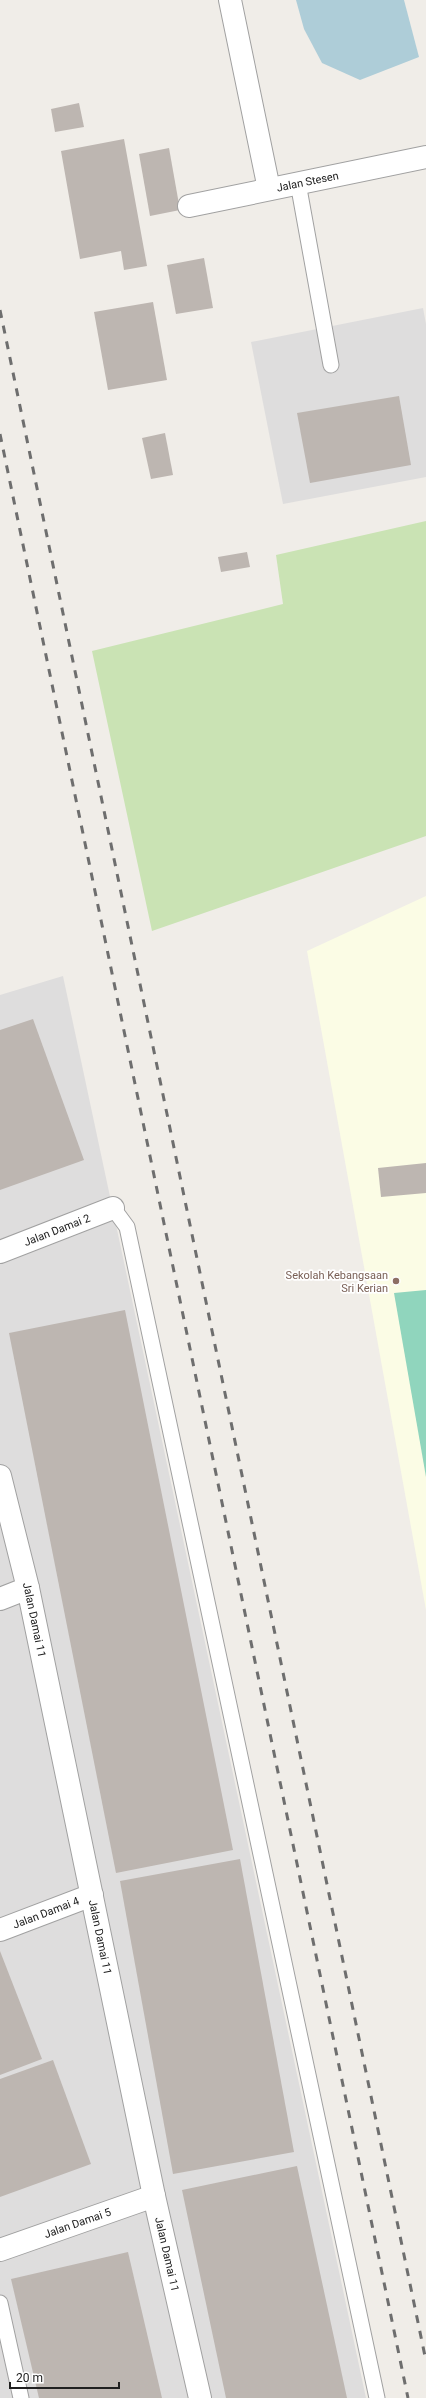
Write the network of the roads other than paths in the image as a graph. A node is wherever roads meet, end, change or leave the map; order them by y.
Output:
1 (230, 0) edge
2 (426, 157) edge
3 (298, 183) junction
4 (269, 189) junction
5 (189, 206) dead end
6 (331, 365) dead end
7 (113, 1208) joint
8 (0, 1252) edge
9 (0, 1476) edge
10 (28, 1588) junction
11 (0, 1599) edge
12 (92, 1895) junction
13 (0, 1930) edge
14 (154, 2196) junction
15 (0, 2250) edge
16 (0, 2303) edge
17 (21, 2398) edge
18 (200, 2398) edge
19 (377, 2398) edge

1 - 4 street
2 - 3 street, Jalan Stesen
3 - 4 street, Jalan Stesen
3 - 6 lane
4 - 5 street, Jalan Stesen
7 - 8 street, Jalan Damai 2
7 - 19 lane
9 - 10 street, Jalan Damai 11
10 - 11 street
10 - 12 street, Jalan Damai 11
12 - 13 street, Jalan Damai 4
12 - 14 street, Jalan Damai 11
14 - 15 street, Jalan Damai 5
14 - 18 street, Jalan Damai 11
16 - 17 lane

